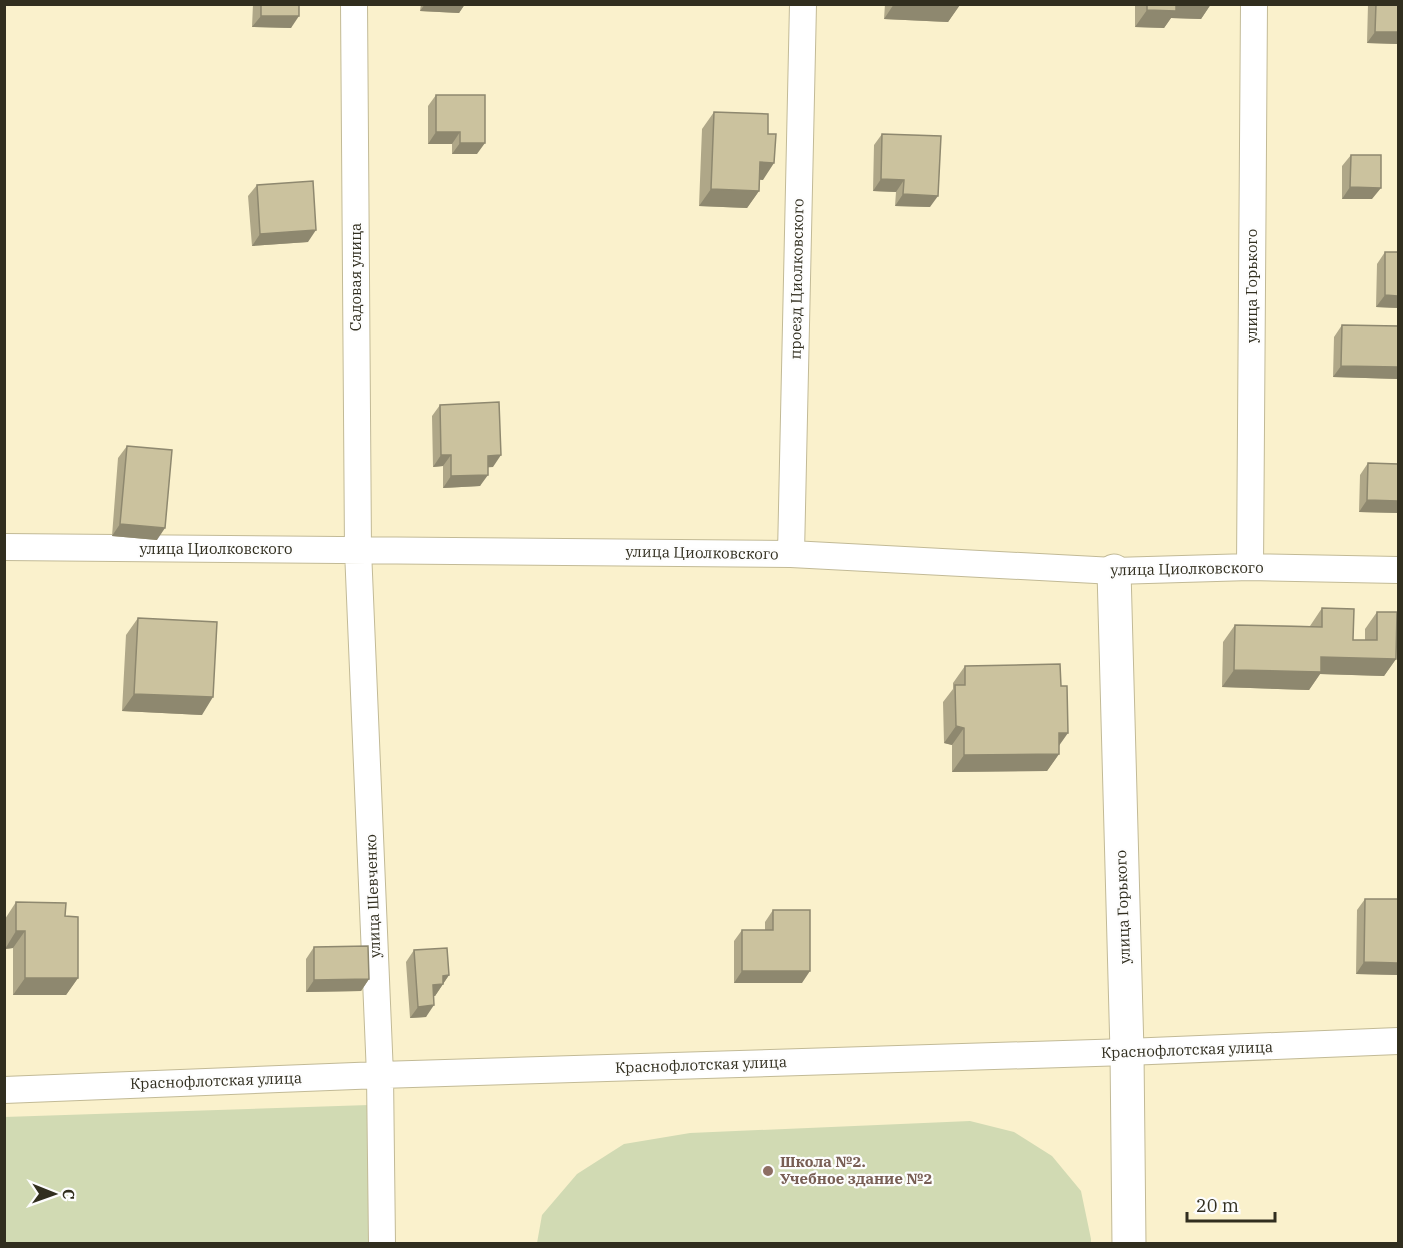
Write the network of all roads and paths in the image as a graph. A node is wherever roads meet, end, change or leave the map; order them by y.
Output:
1 (354, 4) edge
2 (802, 4) edge
3 (1254, 4) edge
4 (4, 547) edge
5 (358, 550) junction
6 (791, 554) junction
7 (1250, 567) junction
8 (1398, 570) edge
9 (1114, 571) junction
10 (1398, 1041) edge
11 (1127, 1052) junction
12 (380, 1075) junction
13 (4, 1090) edge
14 (382, 1244) edge
15 (1129, 1244) edge

1 - 5 street, Садовая улица
2 - 6 street, проезд Циолковского
3 - 7 street, улица Горького
4 - 5 street, улица Циолковского
5 - 6 street, улица Циолковского
5 - 12 street, улица Шевченко
6 - 9 street, улица Циолковского
7 - 8 street, улица Циолковского
7 - 9 street, улица Циолковского
9 - 11 street, улица Горького
10 - 11 street, Краснофлотская улица
11 - 12 street, Краснофлотская улица
11 - 15 street, улица Горького
12 - 13 street, Краснофлотская улица
12 - 14 street, улица Шевченко

